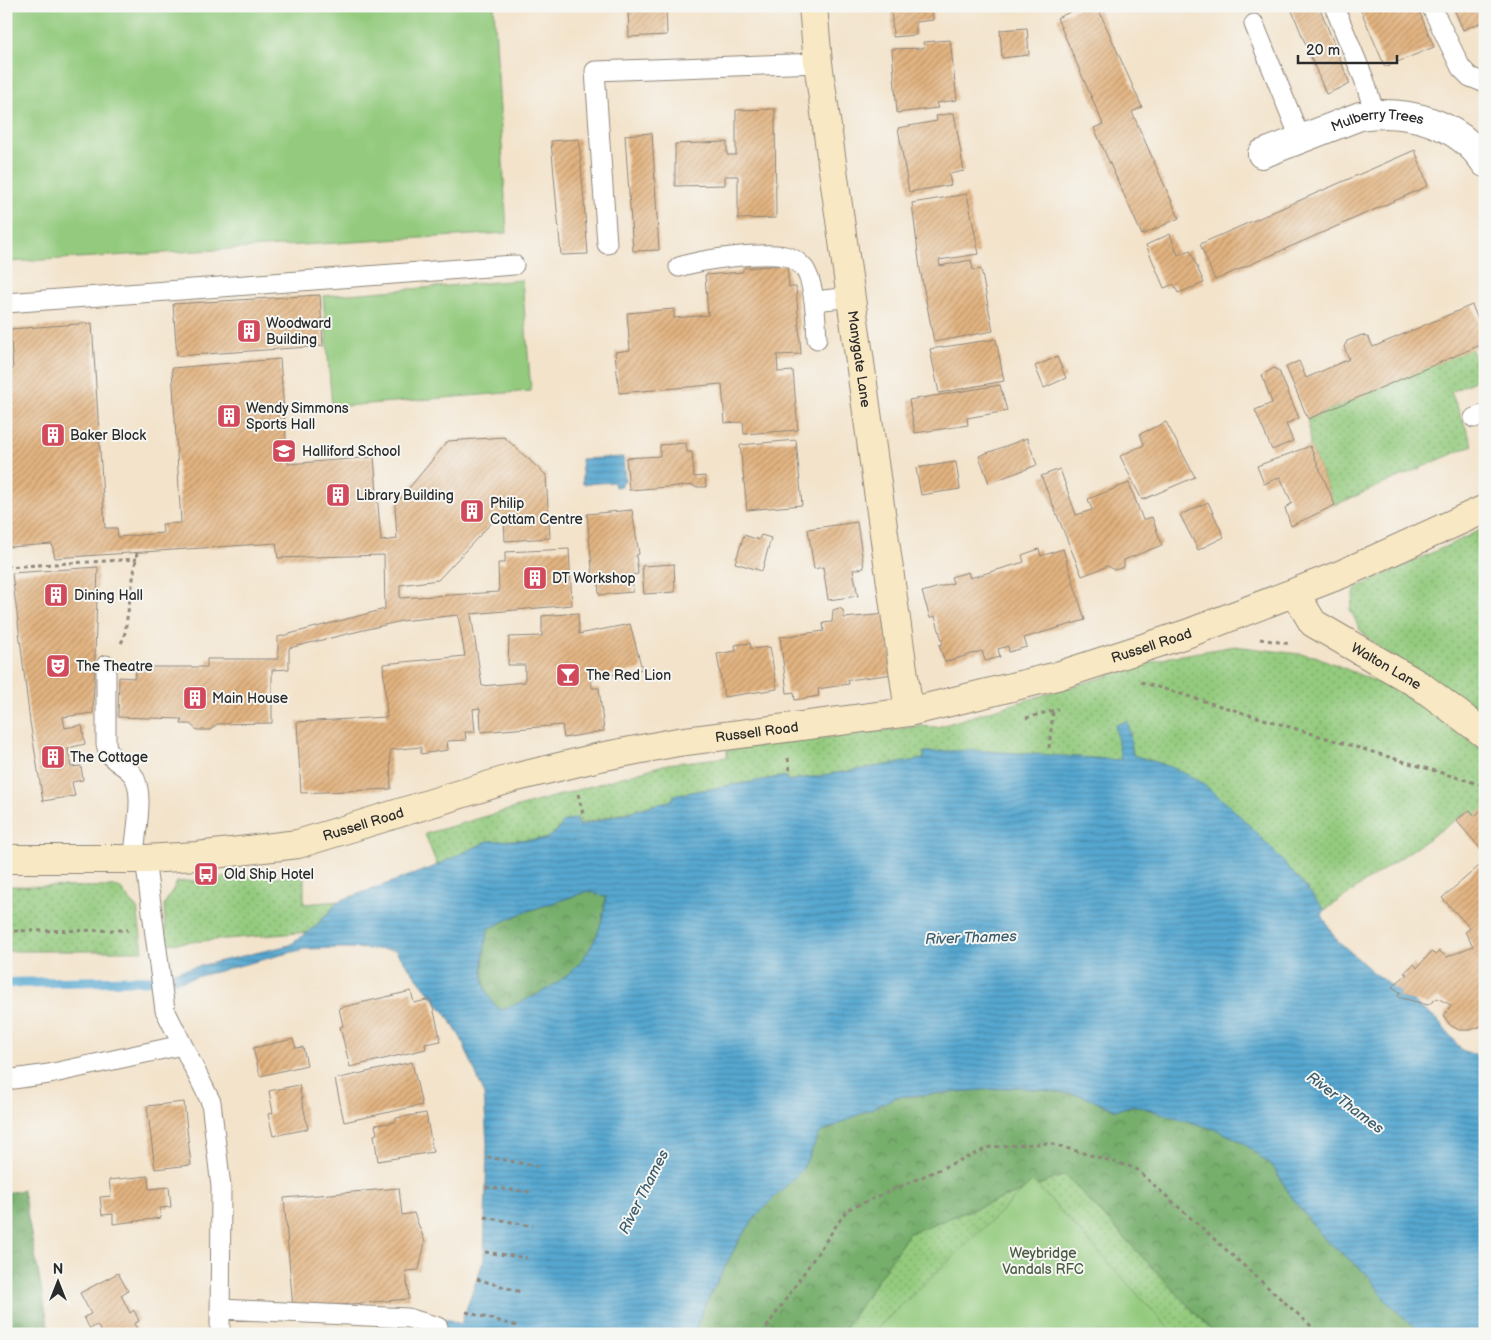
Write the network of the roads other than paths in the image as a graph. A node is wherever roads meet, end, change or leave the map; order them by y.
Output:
1 (813, 6) edge
2 (1334, 6) edge
3 (1431, 6) edge
4 (1254, 24) dead end
5 (818, 63) junction
6 (1485, 83) edge
7 (1375, 114) junction
8 (1300, 138) junction
9 (1262, 154) dead end
10 (1482, 154) edge
11 (607, 244) dead end
12 (514, 264) dead end
13 (679, 267) dead end
14 (851, 297) junction
15 (816, 301) junction
16 (6, 304) edge
17 (817, 340) dead end
18 (1485, 509) edge
19 (1295, 593) junction
20 (106, 665) road end
21 (909, 712) junction
22 (1485, 734) edge
23 (6, 859) edge
24 (139, 859) junction
25 (182, 1046) junction
26 (6, 1080) edge
27 (220, 1309) junction
28 (438, 1327) dead end
29 (220, 1334) edge

1 - 5 main road, Manygate Lane
2 - 7 lane
3 - 6 lane
4 - 8 lane
5 - 11 lane
5 - 14 main road, Manygate Lane
7 - 8 street, Mulberry Trees
7 - 10 street, Mulberry Trees
8 - 9 street, Mulberry Trees
12 - 16 lane
13 - 15 lane
14 - 15 lane
14 - 21 main road, Manygate Lane
15 - 17 lane
18 - 19 main road, Russell Road
19 - 21 main road, Russell Road
19 - 22 main road, Walton Lane
20 - 24 lane
21 - 24 main road, Russell Road
23 - 24 main road, Russell Road
24 - 25 lane
25 - 26 lane
25 - 27 lane
27 - 28 lane
27 - 29 lane

